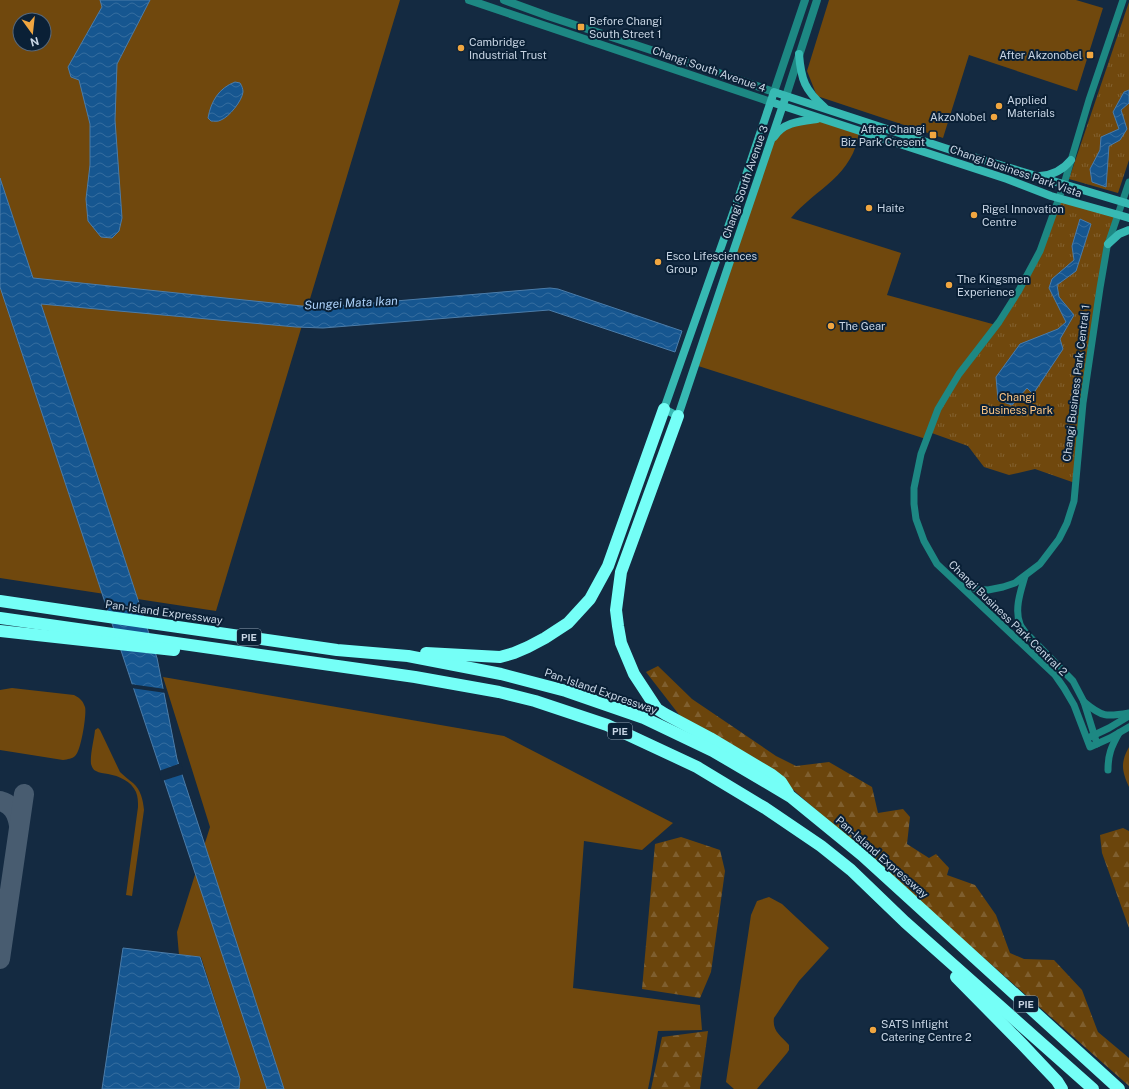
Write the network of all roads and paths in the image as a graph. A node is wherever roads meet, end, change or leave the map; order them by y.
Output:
1 (469, 0) edge
2 (504, 0) edge
3 (805, 0) edge
4 (817, 0) edge
5 (1123, 0) edge
6 (799, 54) junction
7 (774, 92) junction
8 (786, 96) junction
9 (771, 102) junction
10 (783, 106) junction
11 (826, 109) junction
12 (819, 118) junction
13 (770, 143) junction
14 (1071, 160) junction
15 (1037, 176) junction
16 (1129, 182) edge
17 (1064, 184) junction
18 (1059, 199) junction
19 (1126, 203) edge
20 (1119, 215) junction
21 (1129, 218) edge
22 (1129, 230) edge
23 (1108, 244) junction
24 (664, 409) junction
25 (678, 416) junction
26 (1025, 576) junction
27 (959, 584) junction
28 (0, 600) edge
29 (0, 618) edge
30 (0, 632) edge
31 (109, 638) junction
32 (408, 656) junction
33 (1084, 702) junction
34 (1129, 713) edge
35 (1129, 716) edge
36 (1129, 727) edge
37 (1119, 733) junction
38 (1094, 735) junction
39 (1087, 738) junction
40 (1097, 744) junction
41 (1108, 770) dead end
42 (791, 797) junction
43 (905, 922) junction
44 (1062, 1089) edge
45 (1093, 1089) edge
46 (1119, 1089) edge

1 - 9 street, Changi South Avenue 4
2 - 7 street, Changi South Avenue 4
3 - 7 street, Changi South Avenue 3
4 - 6 street, Changi South Avenue 3
5 - 14 street, Changi Business Park Central 2
6 - 8 street, Changi South Avenue 3
6 - 11 main road
7 - 8 main road, Changi South Avenue 4
7 - 9 main road, Changi South Avenue 3
8 - 10 main road, Changi South Avenue 3
8 - 11 main road, Changi Business Park Vista
9 - 10 main road, Changi South Avenue 4
9 - 24 main road, Changi South Avenue 3
10 - 12 main road, Changi Business Park Vista
10 - 13 main road, Changi South Avenue 3
11 - 15 main road, Changi Business Park Vista
12 - 13 main road
12 - 18 main road, Changi Business Park Vista
13 - 25 main road, Changi South Avenue 3
14 - 15 main road
14 - 17 street, Changi Business Park Central 2
15 - 17 main road, Changi Business Park Vista
16 - 19 street, Changi Business Park Central 1
17 - 18 street, Changi Business Park Central 2
17 - 19 main road, Changi Business Park Vista
18 - 20 main road, Changi Business Park Vista
18 - 27 street, Changi Business Park Central 2
19 - 20 street, Changi Business Park Central 1
20 - 21 main road, Changi Business Park Vista
20 - 23 street, Changi Business Park Central 1
22 - 23 main road
23 - 26 street, Changi Business Park Central 1
24 - 25 main road
24 - 32 highway
25 - 42 highway
26 - 27 street, Changi Business Park Central 1
26 - 33 street, Changi Business Park Central 2
27 - 39 street, Changi Business Park Central 2
28 - 32 highway, Pan-Island Expressway / PIE
29 - 31 highway, PIE
30 - 31 highway
31 - 43 highway, PIE
32 - 42 highway, Pan-Island Expressway / PIE
33 - 34 street
33 - 38 street, Changi Business Park Central 2
35 - 38 street
36 - 37 street
37 - 40 street
37 - 41 street
38 - 39 street
38 - 40 street, Changi Business Park Central 2
39 - 40 street, Changi Business Park Central 2
42 - 46 highway, Pan-Island Expressway / PIE
43 - 44 highway
43 - 45 highway, PIE

